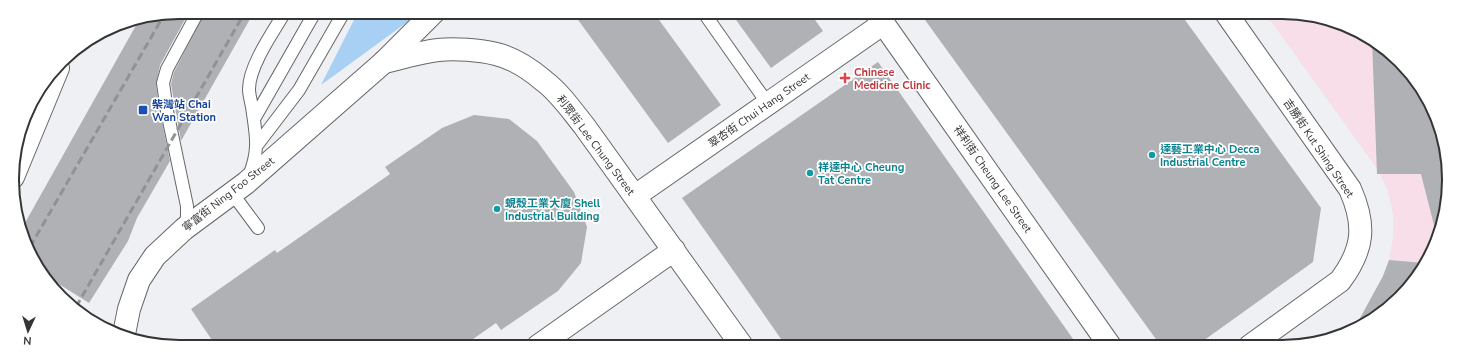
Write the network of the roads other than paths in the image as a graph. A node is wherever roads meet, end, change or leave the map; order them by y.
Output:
1 (194, 19) edge
2 (281, 19) edge
3 (311, 19) edge
4 (340, 19) edge
5 (427, 19) edge
6 (708, 19) edge
7 (879, 19) edge
8 (881, 19) edge
9 (1230, 19) edge
10 (384, 62) junction
11 (52, 82) edge
12 (768, 104) junction
13 (254, 119) junction
14 (257, 145) junction
15 (20, 160) edge
16 (239, 188) junction
17 (635, 196) junction
18 (184, 228) junction
19 (258, 228) dead end
20 (674, 250) junction
21 (125, 330) edge
22 (546, 340) edge
23 (738, 340) edge
24 (1106, 340) edge
25 (1258, 340) edge

1 - 18 lane
2 - 13 lane
3 - 13 lane
4 - 14 lane
5 - 10 main road
6 - 12 lane
7 - 12 main road, 翠杏街 Chui Hang Street
8 - 24 main road, 祥利街 Cheung Lee Street
9 - 25 main road, 吉勝街 Kut Shing Street
10 - 16 main road, 寧富街 Ning Foo Street
10 - 17 main road, 利眾街 Lee Chung Street
11 - 15 main road
12 - 17 main road, 翠杏街 Chui Hang Street
13 - 14 lane
14 - 16 lane
16 - 18 main road, 寧富街 Ning Foo Street
16 - 19 lane
17 - 20 main road, 利眾街 Lee Chung Street
18 - 21 main road, 寧富街 Ning Foo Street
20 - 22 main road
20 - 23 main road, 利眾街 Lee Chung Street

